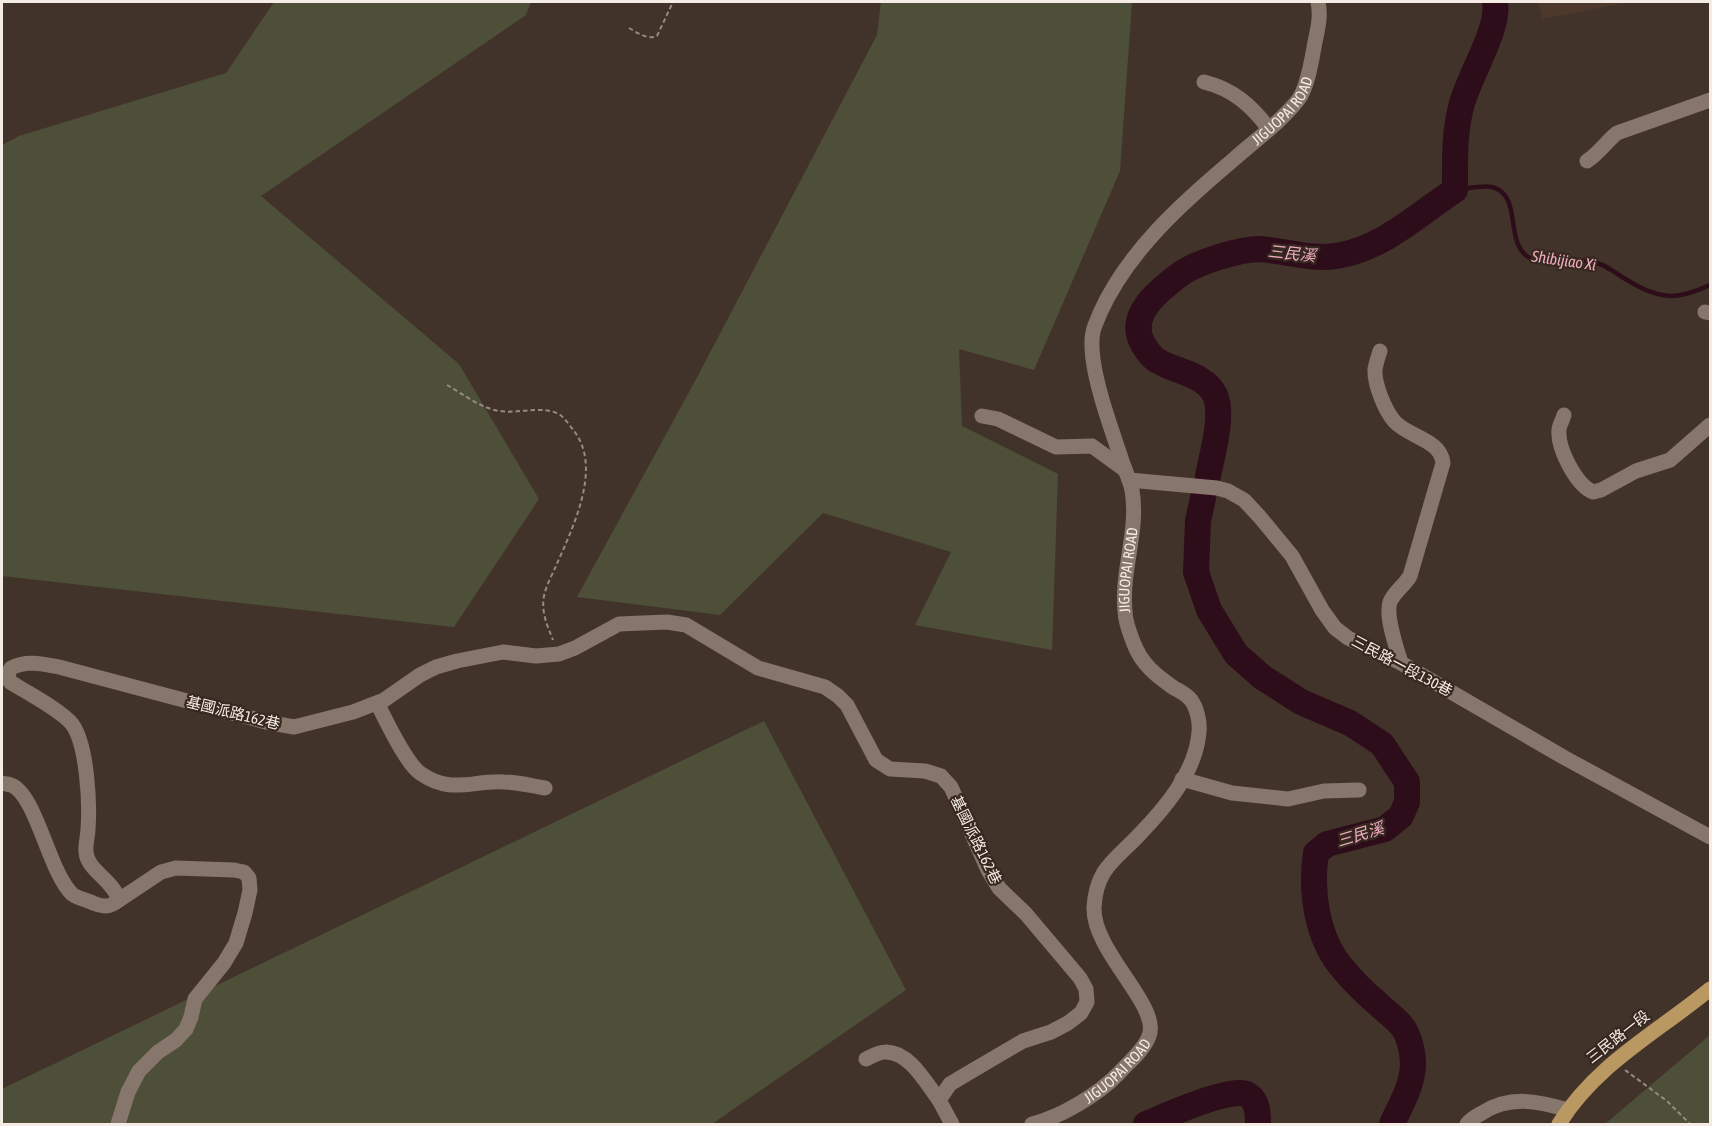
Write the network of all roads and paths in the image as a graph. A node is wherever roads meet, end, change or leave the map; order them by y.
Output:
1 (673, 2) edge
2 (1318, 2) edge
3 (629, 28) dead end
4 (1204, 82) dead end
5 (1710, 99) edge
6 (1269, 129) junction
7 (1587, 161) dead end
8 (1380, 351) dead end
9 (447, 385) dead end
10 (1564, 415) dead end
11 (982, 416) dead end
12 (1710, 425) edge
13 (1127, 475) junction
14 (559, 654) junction
15 (1401, 663) junction
16 (377, 703) junction
17 (1182, 780) junction
18 (2, 783) edge
19 (545, 788) dead end
20 (1359, 790) dead end
21 (1710, 837) edge
22 (118, 900) junction
23 (1710, 989) edge
24 (866, 1059) dead end
25 (1614, 1061) junction
26 (939, 1100) junction
27 (1568, 1110) junction
28 (117, 1125) edge
29 (952, 1125) edge
30 (1032, 1125) edge
31 (1467, 1125) edge
32 (1559, 1125) edge
33 (1690, 1125) edge

1 - 3 path
2 - 6 street, JIGUOPAI ROAD
4 - 6 street
5 - 7 street
6 - 13 street, JIGUOPAI ROAD
8 - 15 street
9 - 14 path
10 - 12 street
11 - 13 street
13 - 15 street, 三民路一段130巷
13 - 17 street, JIGUOPAI ROAD
14 - 16 street, 基國派路162巷
14 - 26 street, 基國派路162巷
15 - 21 street, 三民路一段130巷
16 - 19 street
16 - 22 street, 基國派路162巷
17 - 20 street
17 - 30 street, JIGUOPAI ROAD
18 - 22 street
22 - 28 street
23 - 25 main road, 三民路一段
24 - 26 street
25 - 27 main road, 三民路一段
25 - 33 path
26 - 29 street
27 - 31 street
27 - 32 main road, 三民路一段

